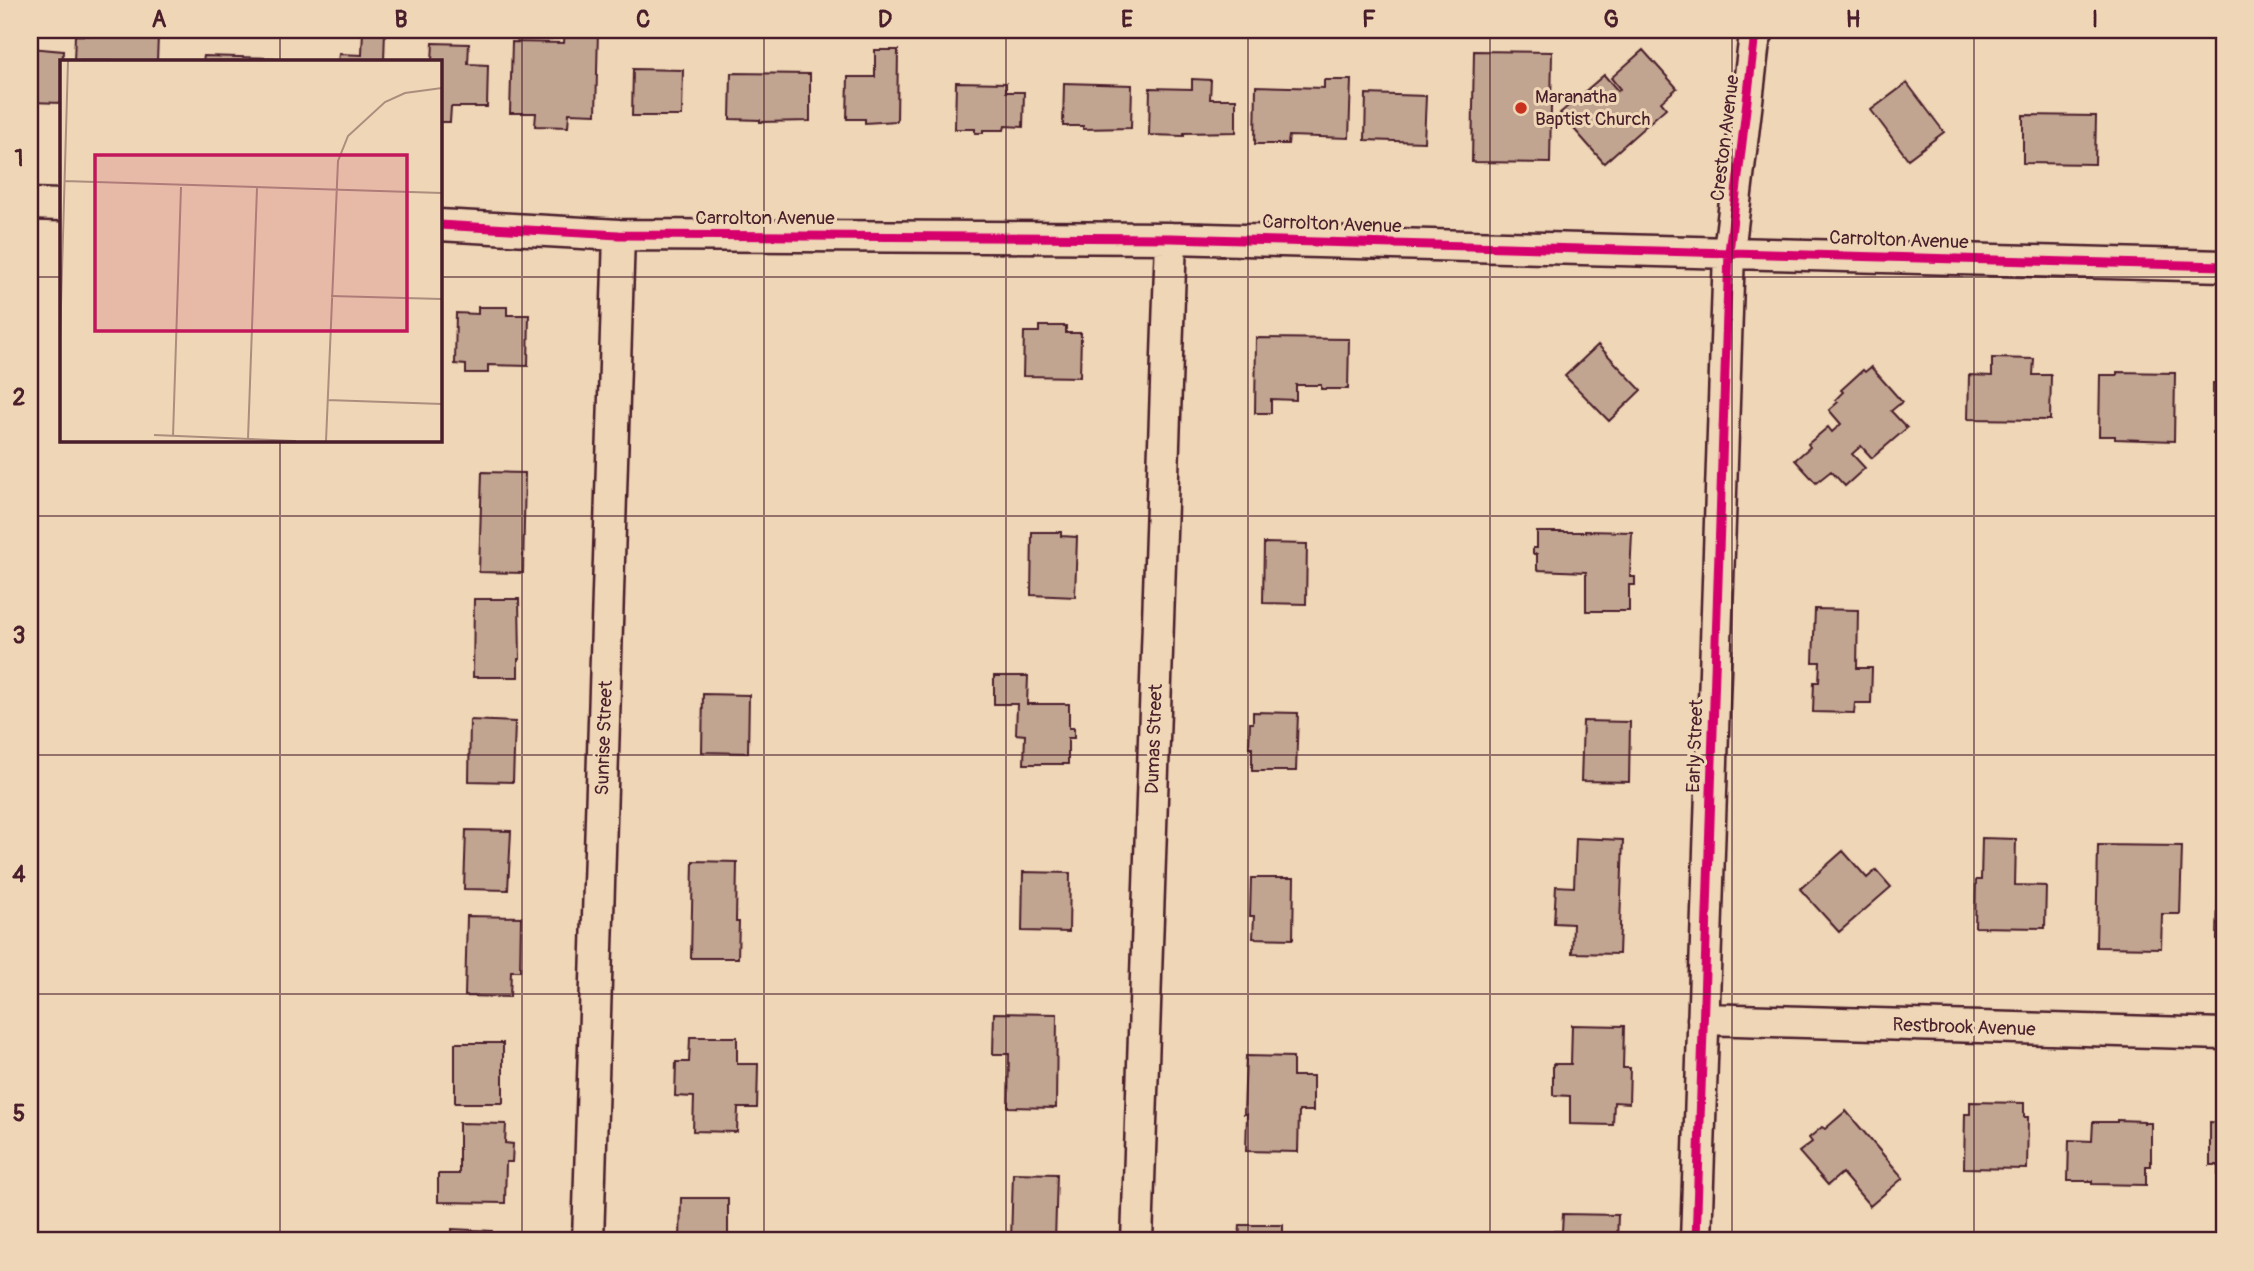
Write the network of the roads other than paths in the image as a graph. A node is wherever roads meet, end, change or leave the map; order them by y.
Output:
1 (1759, 30) edge
2 (30, 204) edge
3 (60, 205) edge
4 (441, 225) edge
5 (619, 235) junction
6 (1171, 237) junction
7 (1729, 252) junction
8 (2224, 267) edge
9 (1703, 1019) junction
10 (2224, 1034) edge
11 (588, 1241) edge
12 (1138, 1241) edge
13 (1696, 1241) edge

1 - 7 street, Creston Avenue
2 - 3 street
4 - 5 street, Carrolton Avenue
5 - 6 street, Carrolton Avenue
5 - 11 street, Sunrise Street
6 - 7 street, Carrolton Avenue
6 - 12 street, Dumas Street
7 - 8 street, Carrolton Avenue
7 - 9 street, Early Street
9 - 10 street, Restbrook Avenue
9 - 13 street, Early Street

